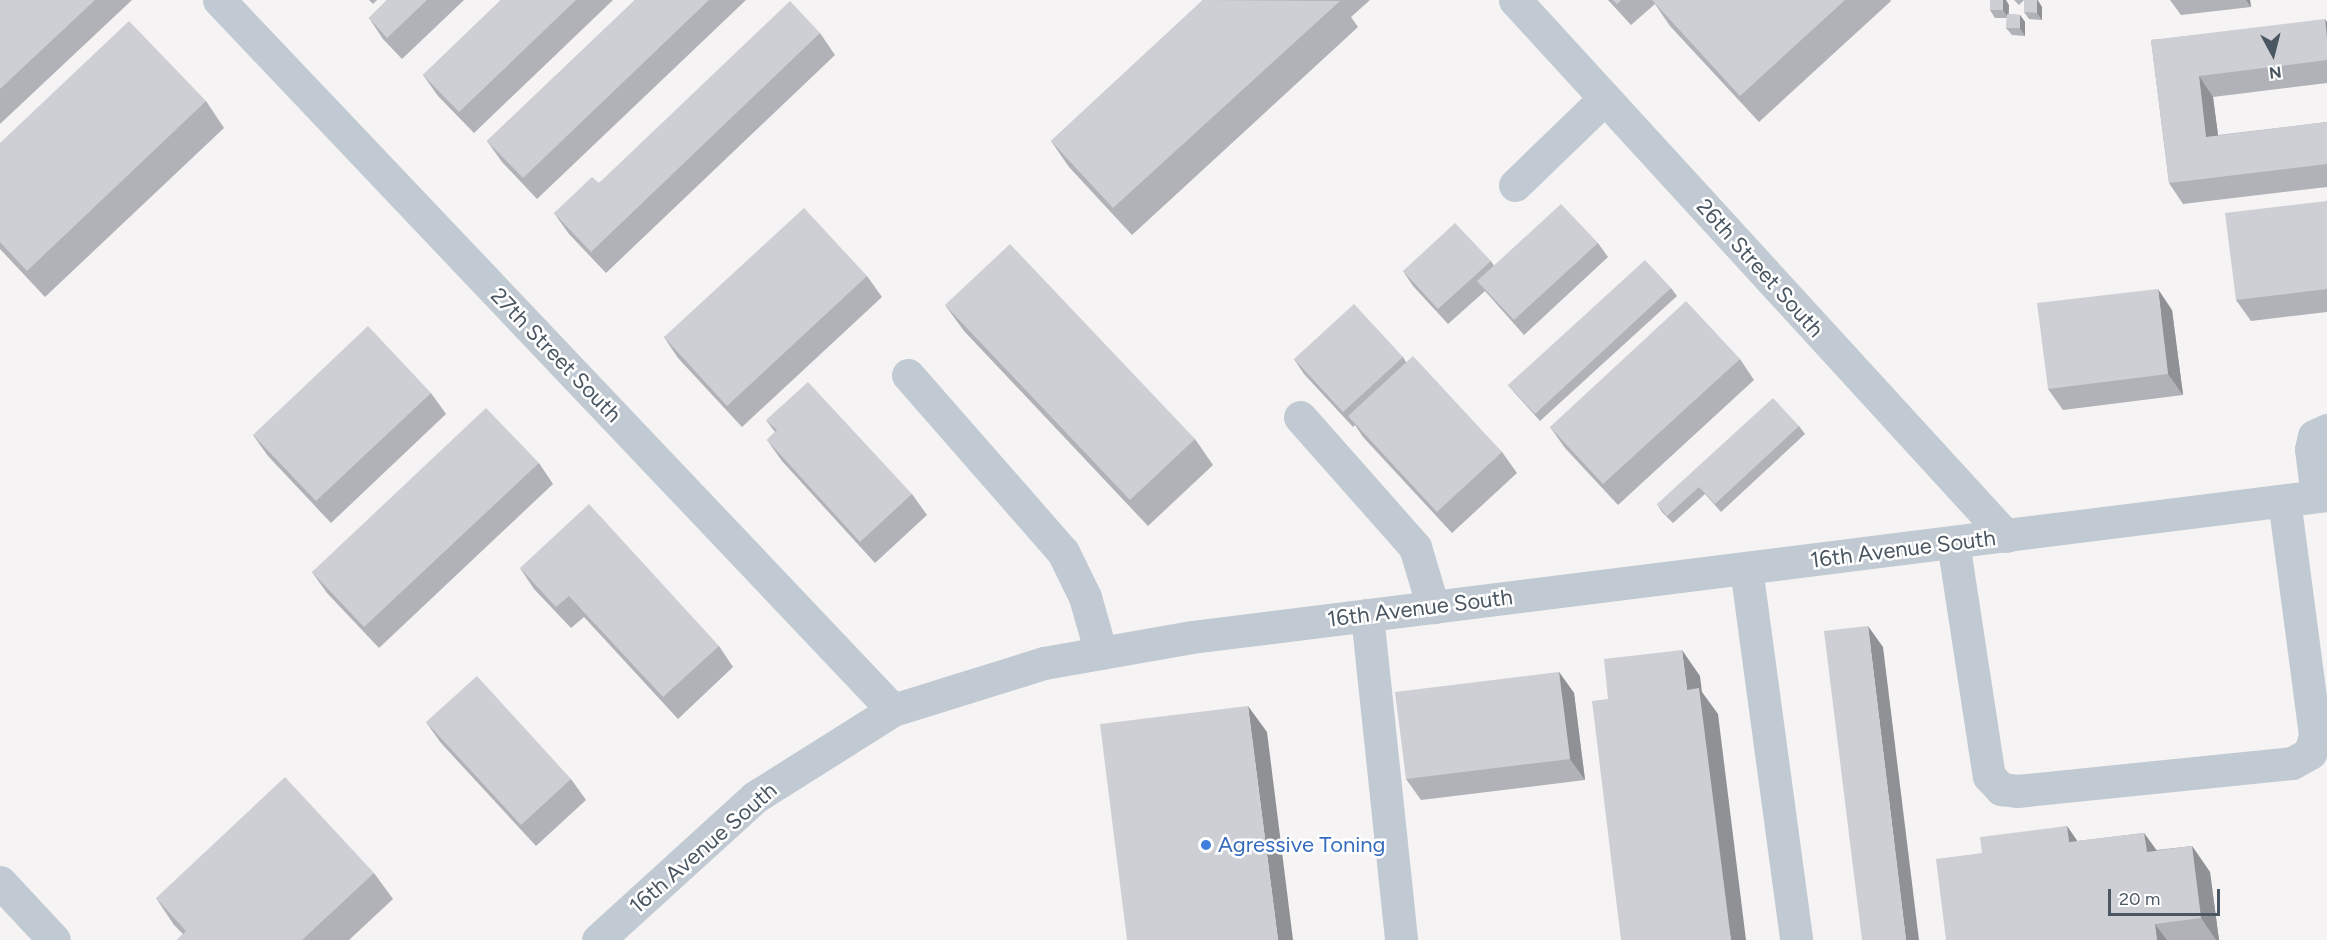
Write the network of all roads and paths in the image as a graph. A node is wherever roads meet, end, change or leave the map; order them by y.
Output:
1 (219, 0) edge
2 (1515, 0) edge
3 (1605, 98) junction
4 (1515, 185) dead end
5 (908, 375) dead end
6 (1300, 417) dead end
7 (2327, 430) edge
8 (2322, 496) edge
9 (2284, 501) junction
10 (2006, 536) junction
11 (1953, 542) junction
12 (1746, 568) junction
13 (1433, 607) junction
14 (1368, 615) junction
15 (1101, 653) junction
16 (893, 710) junction
17 (0, 882) edge
18 (54, 940) edge
19 (598, 940) edge
20 (1401, 940) edge
21 (1796, 940) edge

1 - 16 street, 27th Street South
2 - 3 street, 26th Street South
3 - 4 street
3 - 10 street, 26th Street South
5 - 15 street
6 - 13 street
7 - 8 street
8 - 9 street, 16th Avenue South
9 - 10 street, 16th Avenue South
9 - 11 street
10 - 11 street, 16th Avenue South
11 - 12 street, 16th Avenue South
12 - 13 street, 16th Avenue South
12 - 21 street
13 - 14 street, 16th Avenue South
14 - 15 street, 16th Avenue South
14 - 20 street
15 - 16 street, 16th Avenue South
16 - 19 street, 16th Avenue South
17 - 18 street

